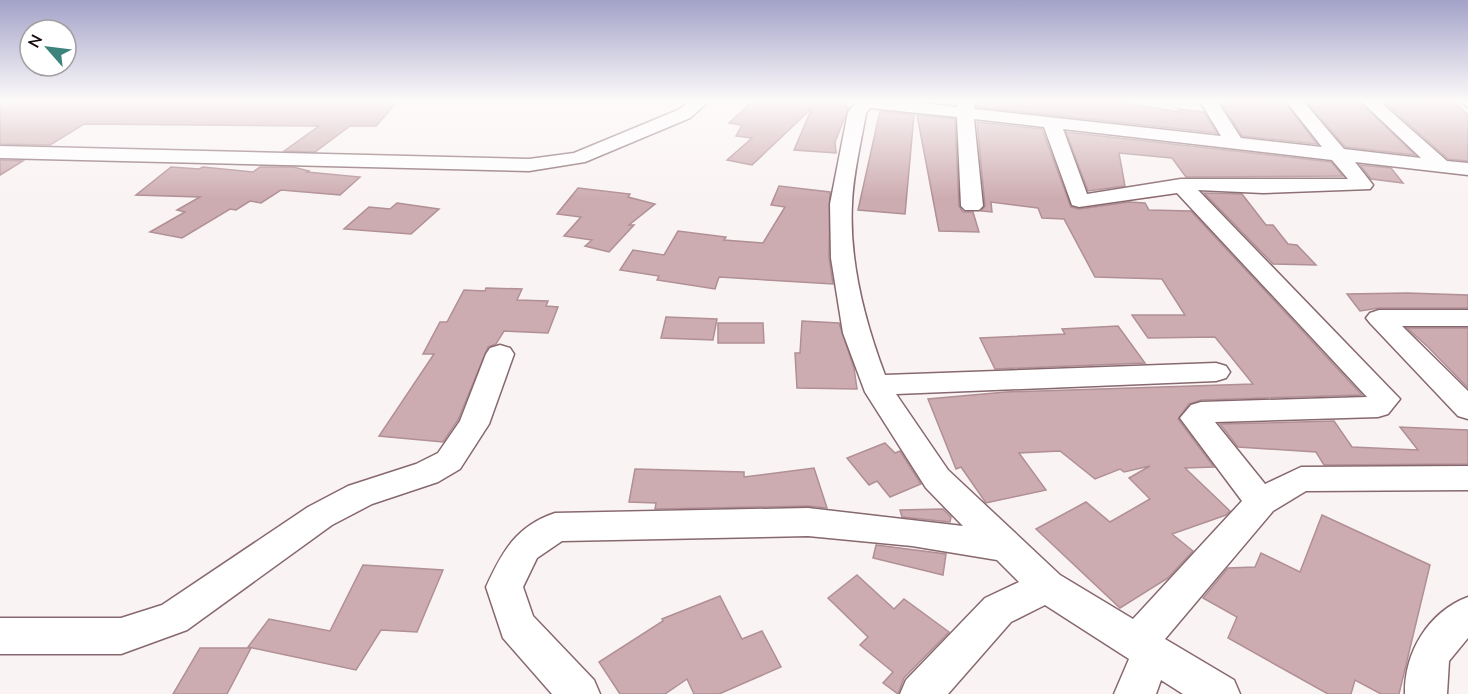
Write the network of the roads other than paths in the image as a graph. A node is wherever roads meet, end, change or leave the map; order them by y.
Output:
1 (637, 133) edge
2 (854, 133) edge
3 (968, 133) edge
4 (1056, 133) edge
5 (1147, 133) edge
6 (1229, 133) edge
7 (1321, 133) edge
8 (1405, 133) edge
9 (1235, 143) junction
10 (0, 152) edge
11 (1339, 155) junction
12 (1441, 166) junction
13 (1468, 169) edge
14 (1182, 185) junction
15 (972, 206) dead end
16 (1468, 318) edge
17 (500, 354) dead end
18 (1216, 372) dead end
19 (875, 385) junction
20 (1464, 401) edge
21 (1468, 478) edge
22 (1260, 502) junction
23 (1007, 547) junction
24 (1047, 586) junction
25 (1468, 614) edge
26 (0, 636) edge
27 (1145, 647) junction
28 (579, 694) edge
29 (921, 694) edge
30 (1135, 694) edge
31 (1219, 694) edge
32 (1426, 694) edge

1 - 10 street
2 - 19 street
3 - 15 street
4 - 14 street
5 - 9 street
6 - 9 street
7 - 11 street
8 - 12 street
9 - 11 street
11 - 12 street
11 - 14 street
12 - 13 street
14 - 22 street
16 - 20 street
17 - 26 street
18 - 19 street
19 - 23 street
21 - 22 street
22 - 27 street
23 - 24 street
23 - 28 street
24 - 27 street
24 - 29 street
25 - 32 street
27 - 30 street
27 - 31 street

